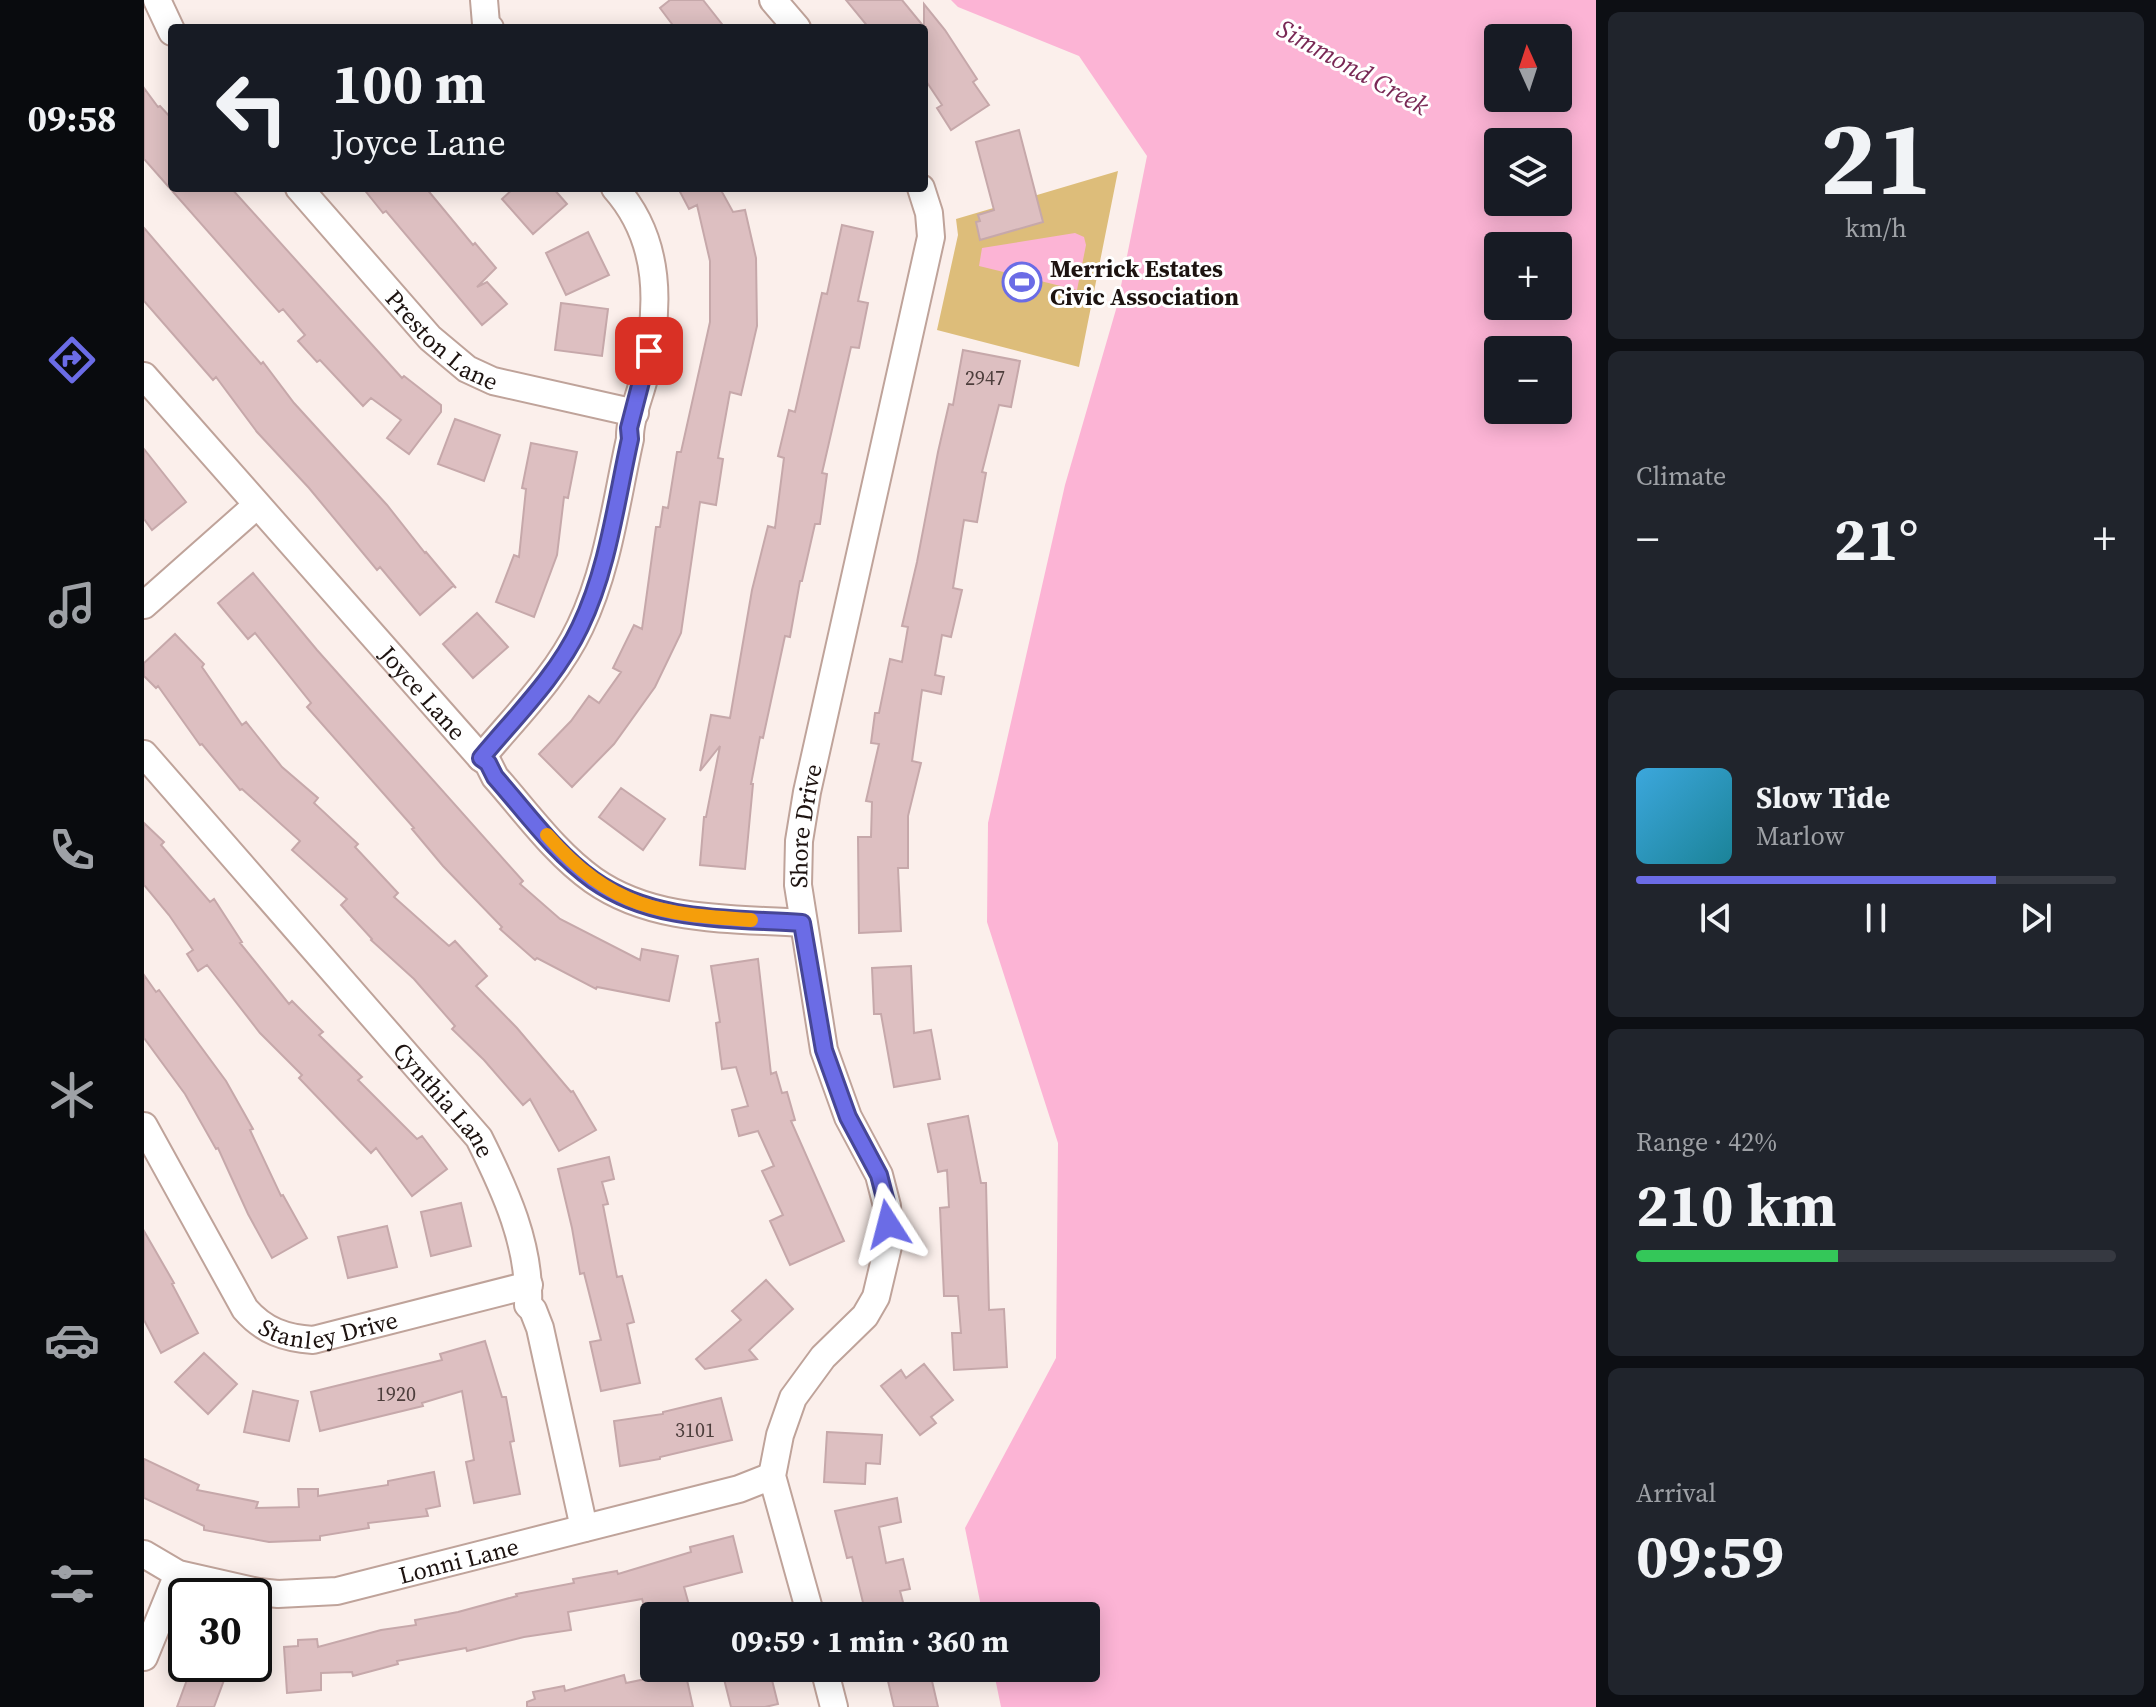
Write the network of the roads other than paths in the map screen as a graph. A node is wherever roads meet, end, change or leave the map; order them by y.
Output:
1 (157, 0) edge
2 (484, 0) edge
3 (773, 0) edge
4 (168, 24) edge
5 (486, 24) edge
6 (794, 24) edge
7 (302, 192) edge
8 (618, 192) edge
9 (922, 192) edge
10 (144, 376) edge
11 (635, 413) junction
12 (257, 505) junction
13 (144, 605) edge
14 (144, 754) edge
15 (481, 758) junction
16 (802, 923) junction
17 (144, 1126) edge
18 (529, 1285) junction
19 (772, 1476) junction
20 (584, 1528) junction
21 (144, 1554) edge
22 (178, 1574) junction
23 (807, 1602) edge
24 (144, 1657) edge
25 (828, 1682) edge
26 (834, 1707) edge

1 - 4 street
2 - 5 street
3 - 6 street
7 - 11 street, Preston Lane
8 - 11 street
9 - 16 street, Shore Drive
10 - 12 street, Joyce Lane
11 - 15 street
12 - 13 street
12 - 15 street, Joyce Lane
14 - 18 street, Cynthia Lane
15 - 16 street, Joyce Lane
16 - 19 street, Shore Drive
17 - 18 street, Stanley Drive
18 - 20 street, Cynthia Lane
19 - 20 street, Lonni Lane
19 - 23 street, Shore Drive
20 - 22 street, Lonni Lane
21 - 22 street, Lonni Lane
22 - 24 street
25 - 26 street

